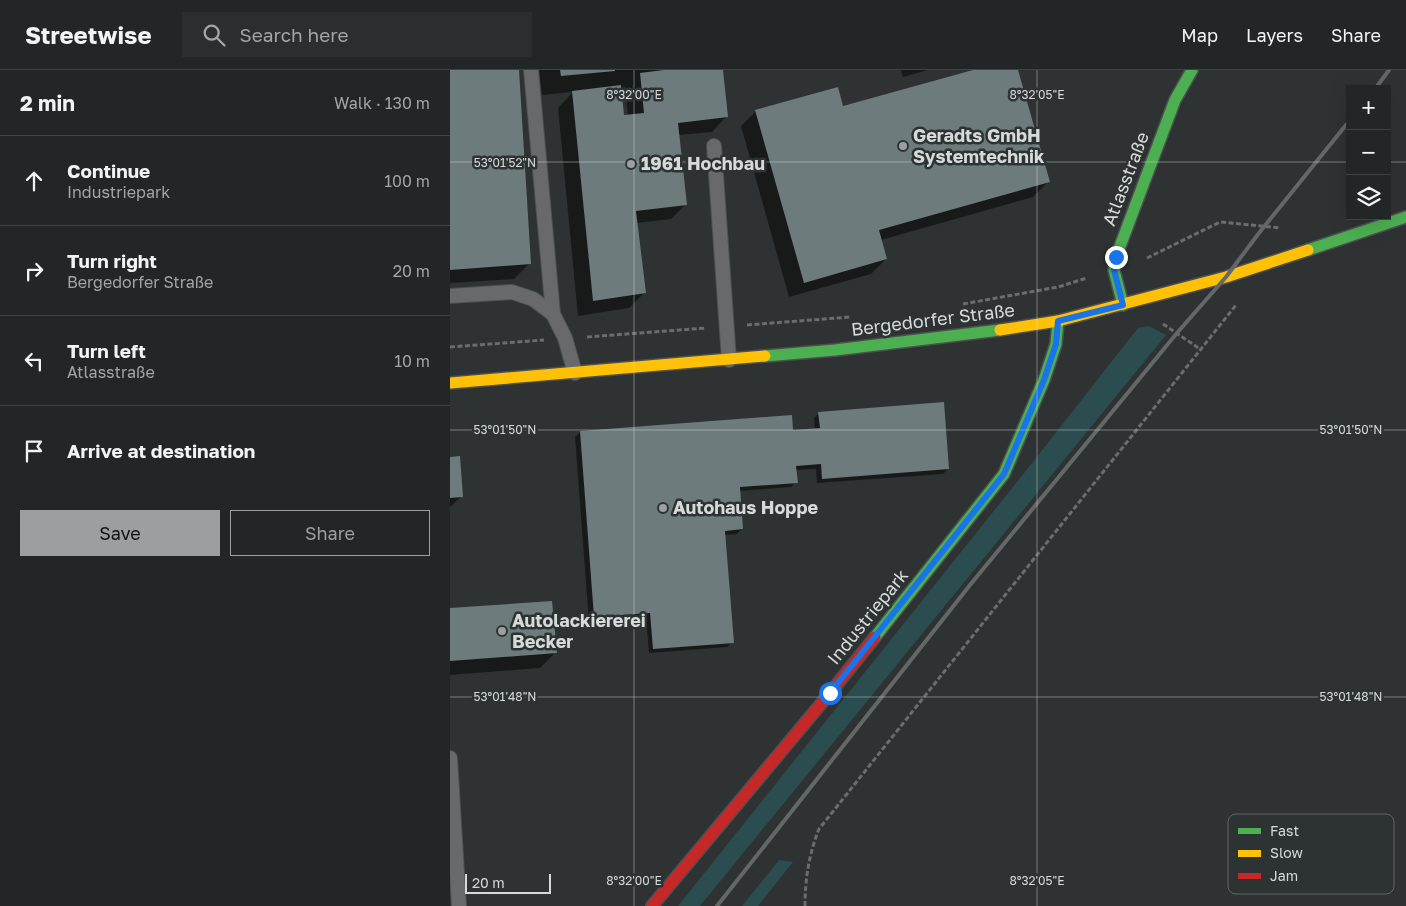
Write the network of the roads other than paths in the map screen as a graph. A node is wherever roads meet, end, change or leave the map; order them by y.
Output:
1 (531, 70) edge
2 (1192, 70) edge
3 (714, 146) dead end
4 (1406, 217) edge
5 (450, 296) edge
6 (1123, 305) junction
7 (553, 314) junction
8 (1058, 321) junction
9 (729, 360) junction
10 (575, 373) junction
11 (450, 383) edge
12 (450, 758) edge
13 (459, 906) edge
14 (652, 906) edge

1 - 7 lane
2 - 6 street, Atlasstraße
3 - 9 lane
4 - 6 street, Bergedorfer Straße
5 - 7 lane
6 - 8 street, Bergedorfer Straße
7 - 10 lane
8 - 9 street, Bergedorfer Straße
8 - 14 street, Industriepark
9 - 10 street, Bergedorfer Straße
10 - 11 street, Bergedorfer Straße
12 - 13 lane

